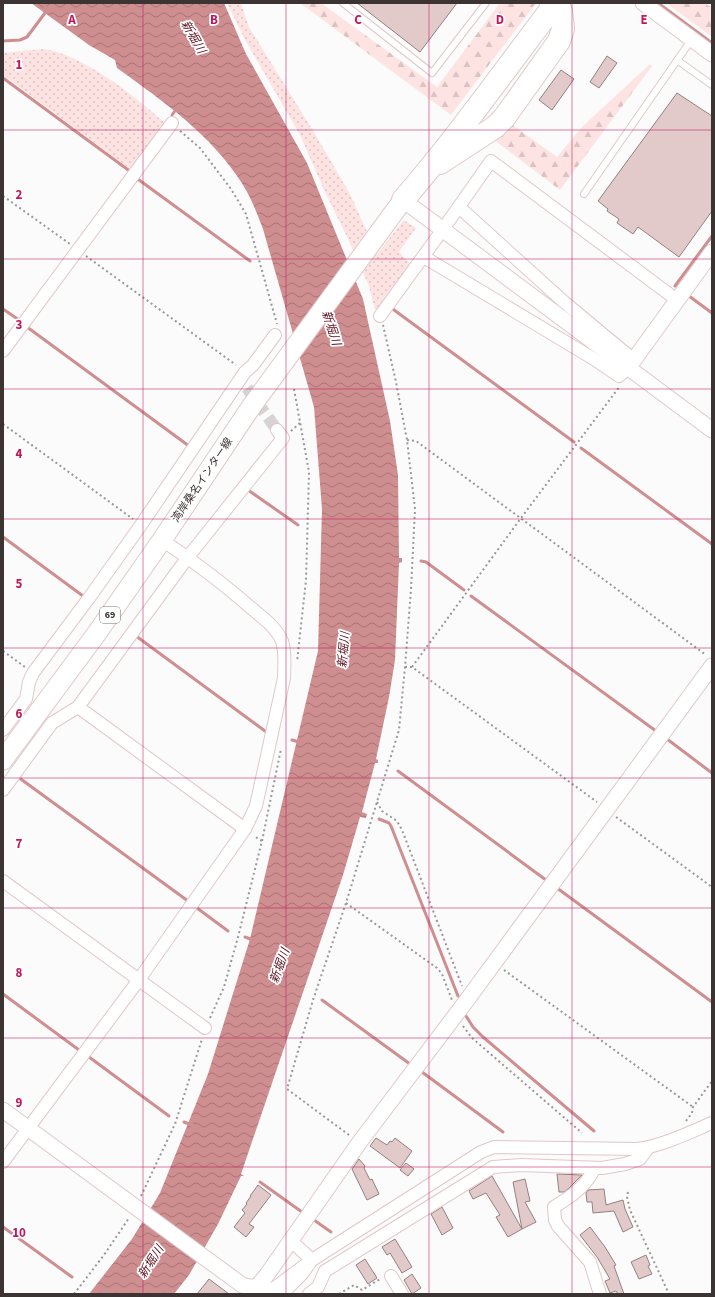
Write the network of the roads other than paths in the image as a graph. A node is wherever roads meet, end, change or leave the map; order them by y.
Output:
1 (343, 3) edge
2 (486, 3) edge
3 (643, 3) edge
4 (558, 5) edge
5 (692, 39) junction
6 (712, 54) edge
7 (677, 60) junction
8 (712, 85) edge
9 (172, 123) road end
10 (429, 170) junction
11 (584, 194) dead end
12 (403, 200) junction
13 (459, 206) junction
14 (448, 222) dead end
15 (438, 236) dead end
16 (712, 252) edge
17 (424, 257) junction
18 (677, 300) junction
19 (380, 316) road end
20 (275, 335) road end
21 (3, 351) edge
22 (628, 368) junction
23 (277, 430) tunnel mouth
24 (712, 430) edge
25 (162, 540) junction
26 (188, 557) junction
27 (712, 666) edge
28 (78, 707) junction
29 (3, 730) edge
30 (3, 760) edge
31 (3, 790) edge
32 (245, 829) junction
33 (3, 881) edge
34 (138, 981) junction
35 (205, 1028) road end
36 (3, 1110) edge
37 (712, 1122) edge
38 (28, 1128) junction
39 (648, 1148) junction
40 (3, 1162) edge
41 (595, 1168) junction
42 (291, 1241) junction
43 (312, 1260) junction
44 (391, 1276) road end
45 (255, 1290) edge
46 (282, 1294) edge
47 (308, 1294) edge
48 (402, 1294) edge
49 (600, 1294) edge

1 - 2 lane
3 - 5 street
4 - 10 highway
4 - 10 highway
5 - 6 street
5 - 7 lane
7 - 8 lane
7 - 11 lane
9 - 21 street
10 - 12 highway, 69
12 - 22 street
12 - 25 main road, 湾岸桑名インター線 / 69
13 - 14 street
13 - 18 street
13 - 22 street
15 - 17 street
16 - 18 street
17 - 19 street
17 - 22 street
18 - 22 street
20 - 29 street
22 - 24 street
23 - 26 street
25 - 26 street
25 - 30 main road, 湾岸桑名インター線 / 69
26 - 28 street
26 - 32 street
27 - 42 street
28 - 31 street
28 - 32 street
32 - 34 street
33 - 34 street
34 - 35 street
34 - 38 street
36 - 38 street
37 - 39 street
38 - 40 street
38 - 45 street
39 - 41 street
39 - 43 street
41 - 47 street
41 - 49 street
42 - 43 street
42 - 45 street
43 - 45 street
43 - 46 street
44 - 48 street

